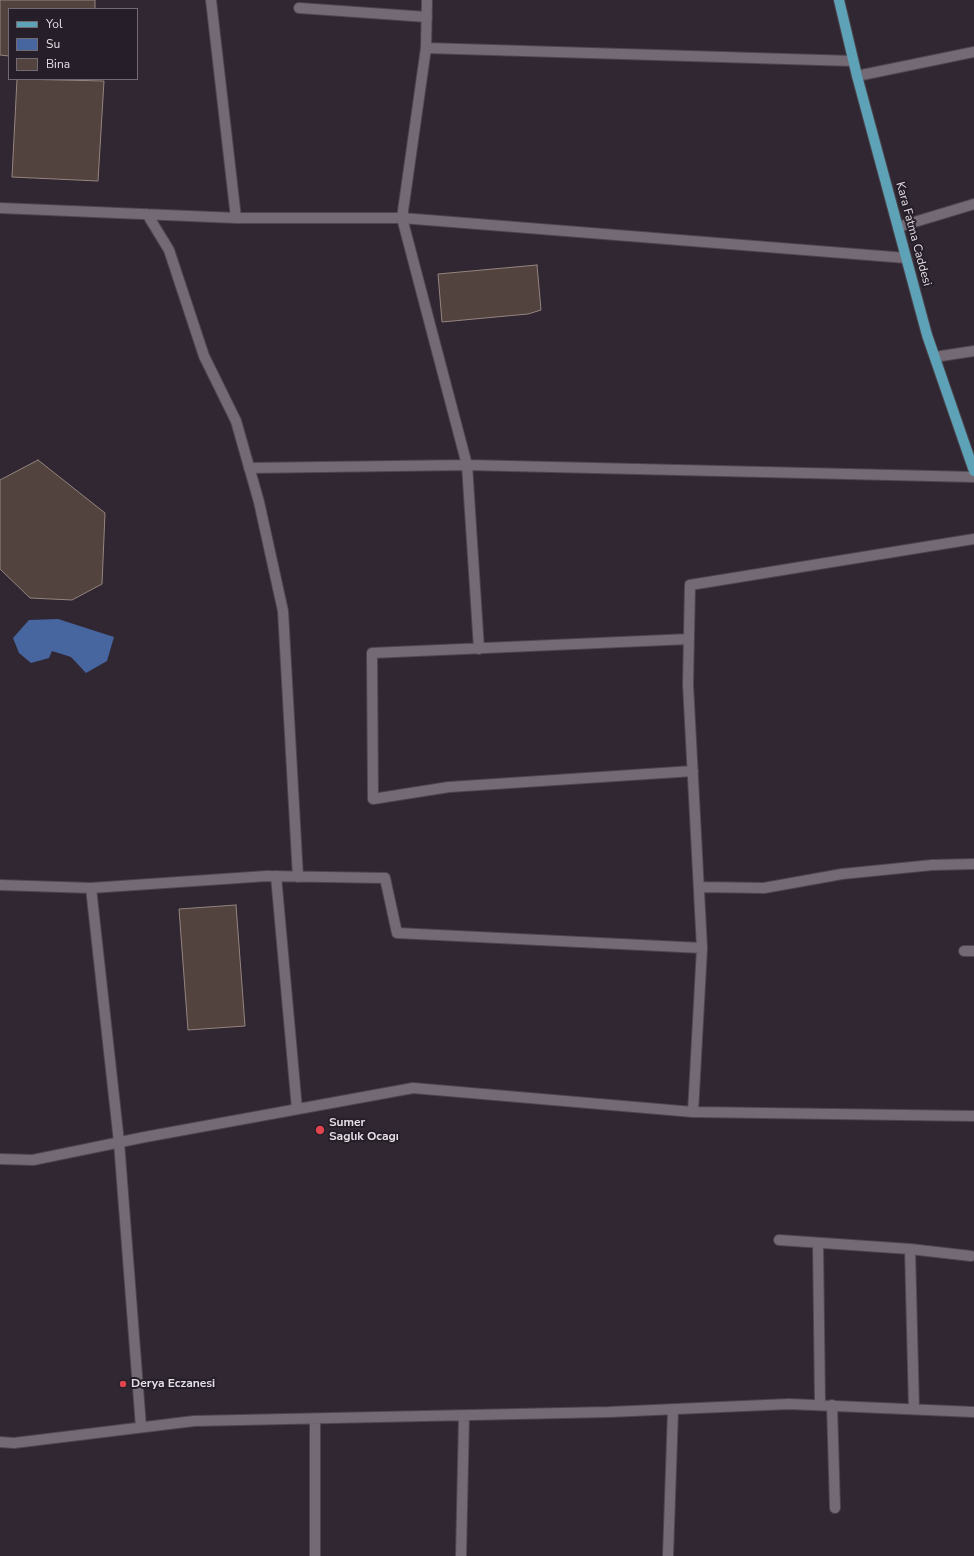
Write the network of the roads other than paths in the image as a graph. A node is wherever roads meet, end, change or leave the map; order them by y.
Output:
1 (211, 0) edge
2 (427, 0) edge
3 (839, 0) edge
4 (299, 8) dead end
5 (427, 17) junction
6 (426, 48) junction
7 (974, 52) edge
8 (854, 62) junction
9 (857, 76) junction
10 (974, 204) edge
11 (0, 208) edge
12 (147, 214) junction
13 (236, 218) junction
14 (402, 218) junction
15 (898, 227) junction
16 (906, 258) junction
17 (974, 350) edge
18 (934, 357) junction
19 (467, 465) junction
20 (973, 465) edge
21 (250, 468) junction
22 (974, 477) edge
23 (974, 539) edge
24 (689, 639) junction
25 (479, 648) junction
26 (693, 771) junction
27 (974, 864) edge
28 (276, 876) junction
29 (298, 877) junction
30 (0, 885) edge
31 (699, 887) junction
32 (91, 888) junction
33 (702, 948) junction
34 (297, 1109) junction
35 (692, 1112) junction
36 (974, 1116) edge
37 (119, 1142) junction
38 (0, 1159) edge
39 (779, 1240) dead end
40 (818, 1243) junction
41 (910, 1249) junction
42 (972, 1256) dead end
43 (820, 1405) junction
44 (832, 1405) junction
45 (914, 1409) junction
46 (673, 1410) junction
47 (974, 1412) edge
48 (464, 1416) junction
49 (315, 1419) junction
50 (141, 1427) junction
51 (0, 1442) edge
52 (835, 1508) dead end
53 (315, 1556) edge
54 (461, 1556) edge
55 (668, 1556) edge

1 - 13 street
2 - 5 street
3 - 8 main road, Kara Fatma Caddesi
4 - 5 street
5 - 6 street
6 - 8 street
6 - 14 street
7 - 9 street
8 - 9 main road, Kara Fatma Caddesi
9 - 15 main road, Kara Fatma Caddesi
10 - 15 street
11 - 12 street
12 - 13 street
12 - 21 street
13 - 14 street
14 - 16 street
14 - 19 street
15 - 16 main road, Kara Fatma Caddesi
16 - 18 main road, Kara Fatma Caddesi
17 - 18 street
18 - 20 main road, Kara Fatma Caddesi
19 - 21 street
19 - 22 street
19 - 25 street
21 - 29 street
23 - 24 street
24 - 25 street
24 - 26 street
25 - 26 street
26 - 31 street
27 - 31 street
28 - 29 street
28 - 32 street
28 - 34 street
29 - 33 street
30 - 32 street
31 - 33 street
32 - 37 street
33 - 35 street
34 - 35 street
34 - 37 street
35 - 36 street
37 - 38 street
37 - 50 street
39 - 40 street
40 - 41 street
40 - 43 street
41 - 42 street
41 - 45 street
43 - 44 street
43 - 46 street
44 - 45 street
44 - 52 street
45 - 47 street
46 - 48 street
46 - 55 street
48 - 49 street
48 - 54 street
49 - 50 street
49 - 53 street
50 - 51 street

